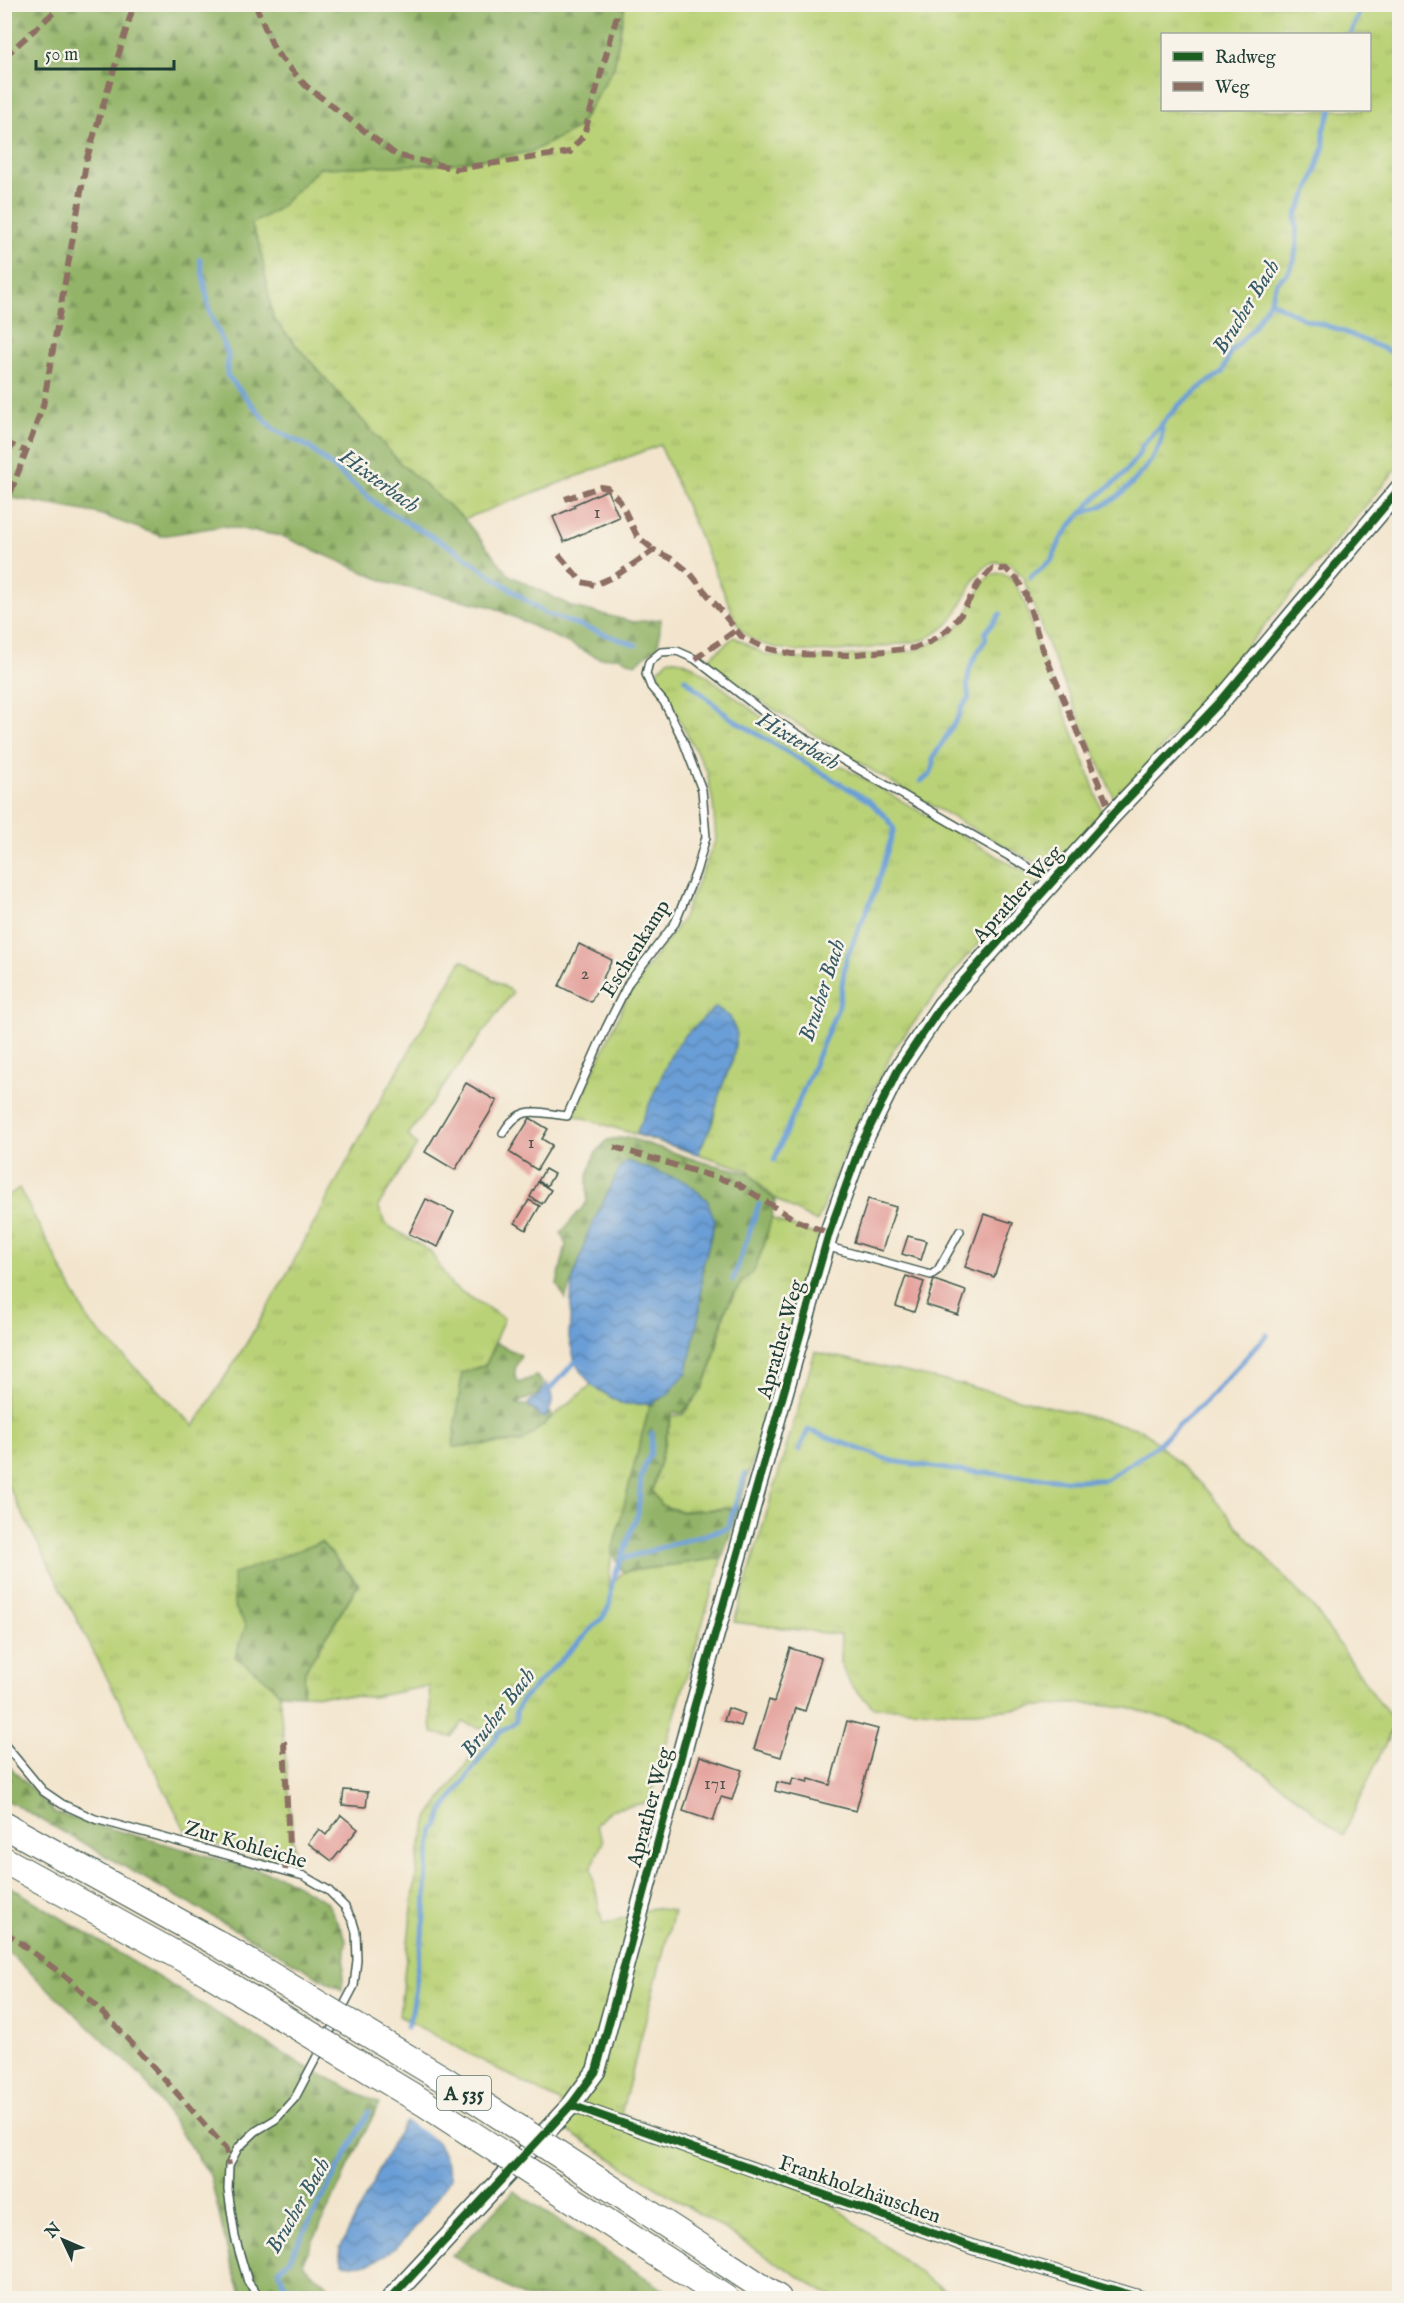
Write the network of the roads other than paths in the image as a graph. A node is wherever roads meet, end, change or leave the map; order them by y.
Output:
1 (1400, 488) edge
2 (1052, 882) junction
3 (503, 1133) dead end
4 (960, 1231) dead end
5 (825, 1246) junction
6 (4, 1744) edge
7 (4, 1826) edge
8 (4, 1860) edge
9 (571, 2105) junction
10 (260, 2298) edge
11 (391, 2298) edge
12 (724, 2298) edge
13 (778, 2298) edge
14 (1141, 2298) edge

1 - 2 street, Aprather Weg
2 - 3 lane, Eschenkamp
2 - 5 street, Aprather Weg
4 - 5 lane
5 - 9 street, Aprather Weg
6 - 10 lane, Zur Kohleiche
7 - 13 highway, A 535, bridge
8 - 12 highway, A 535, bridge
9 - 11 street, Aprather Weg
9 - 14 street, Frankholzhäuschen

